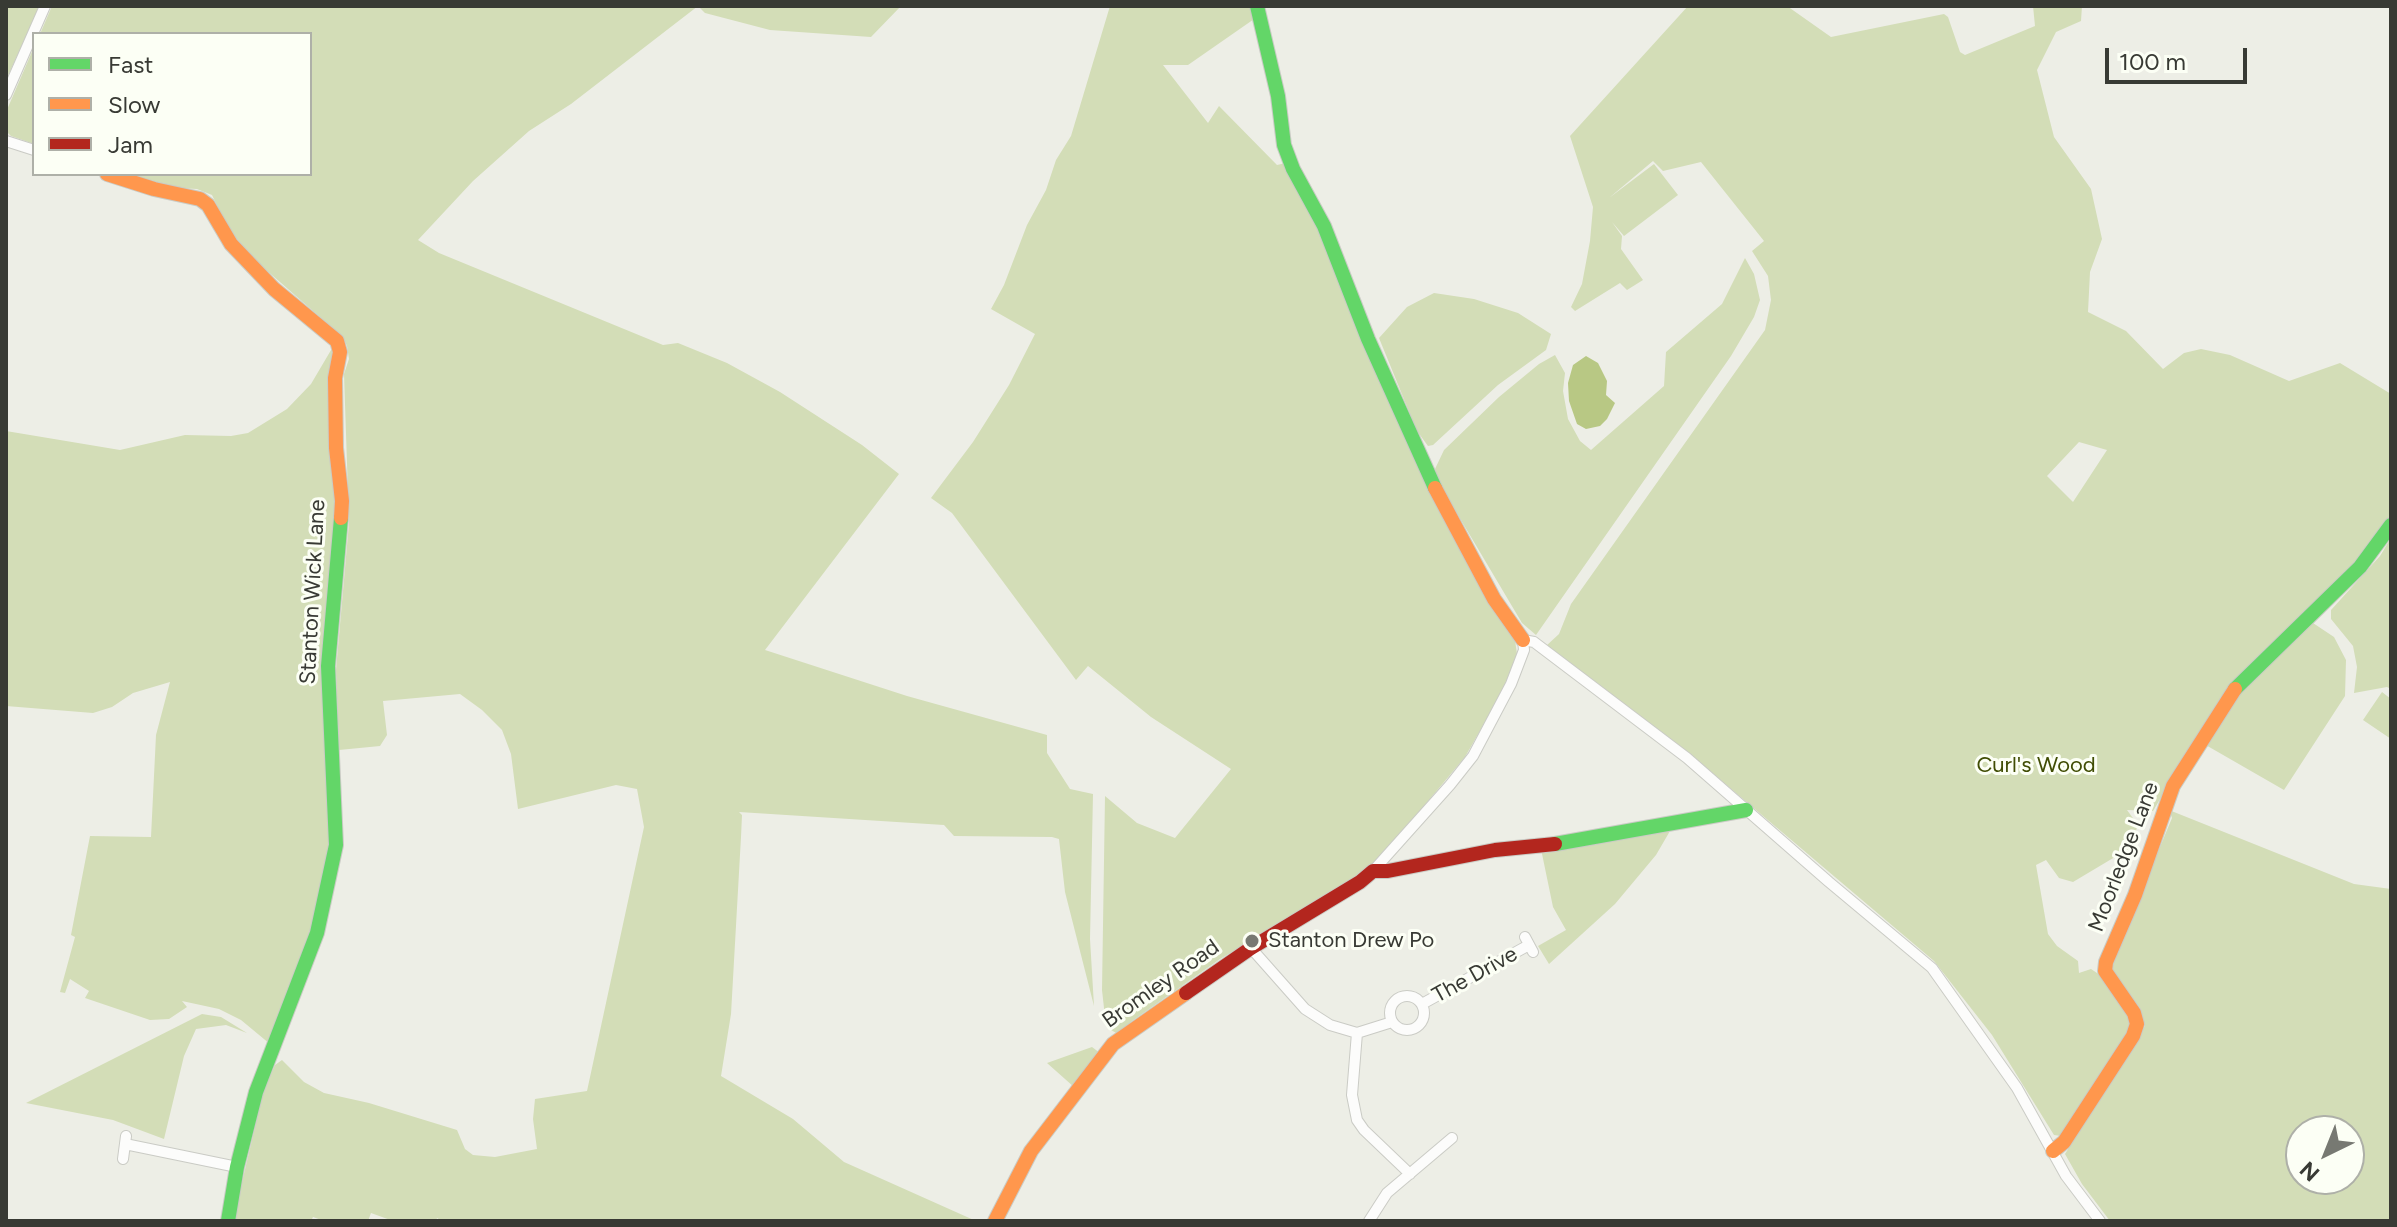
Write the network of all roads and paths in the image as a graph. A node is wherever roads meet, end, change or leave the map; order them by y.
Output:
1 (45, 6) edge
2 (1257, 6) edge
3 (34, 32) edge
4 (32, 36) edge
5 (6, 95) edge
6 (6, 141) edge
7 (32, 149) edge
8 (113, 176) edge
9 (2391, 525) edge
10 (1523, 640) junction
11 (1746, 810) junction
12 (1373, 871) junction
13 (1529, 945) dead end
14 (1251, 948) junction
15 (1422, 1004) junction
16 (1392, 1022) junction
17 (1357, 1033) junction
18 (1452, 1138) dead end
19 (2053, 1151) junction
20 (123, 1159) dead end
21 (237, 1167) junction
22 (1410, 1174) junction
23 (228, 1221) edge
24 (995, 1221) edge
25 (1369, 1221) edge
26 (2100, 1221) edge

1 - 3 street
2 - 10 street
4 - 5 street
6 - 7 street
8 - 21 street, Stanton Wick Lane
9 - 19 street, Moorledge Lane
10 - 11 street
10 - 12 street, Bromley Road
11 - 12 street, Bromley Road
11 - 19 street
12 - 14 street, Bromley Road
13 - 15 street, The Drive
14 - 17 street
14 - 24 street, Bromley Road
15 - 16 street, The Drive
15 - 16 street, The Drive
16 - 17 street, The Drive
17 - 22 street
18 - 22 street
19 - 26 street
20 - 21 street
21 - 23 street, Stanton Wick Lane
22 - 25 street

